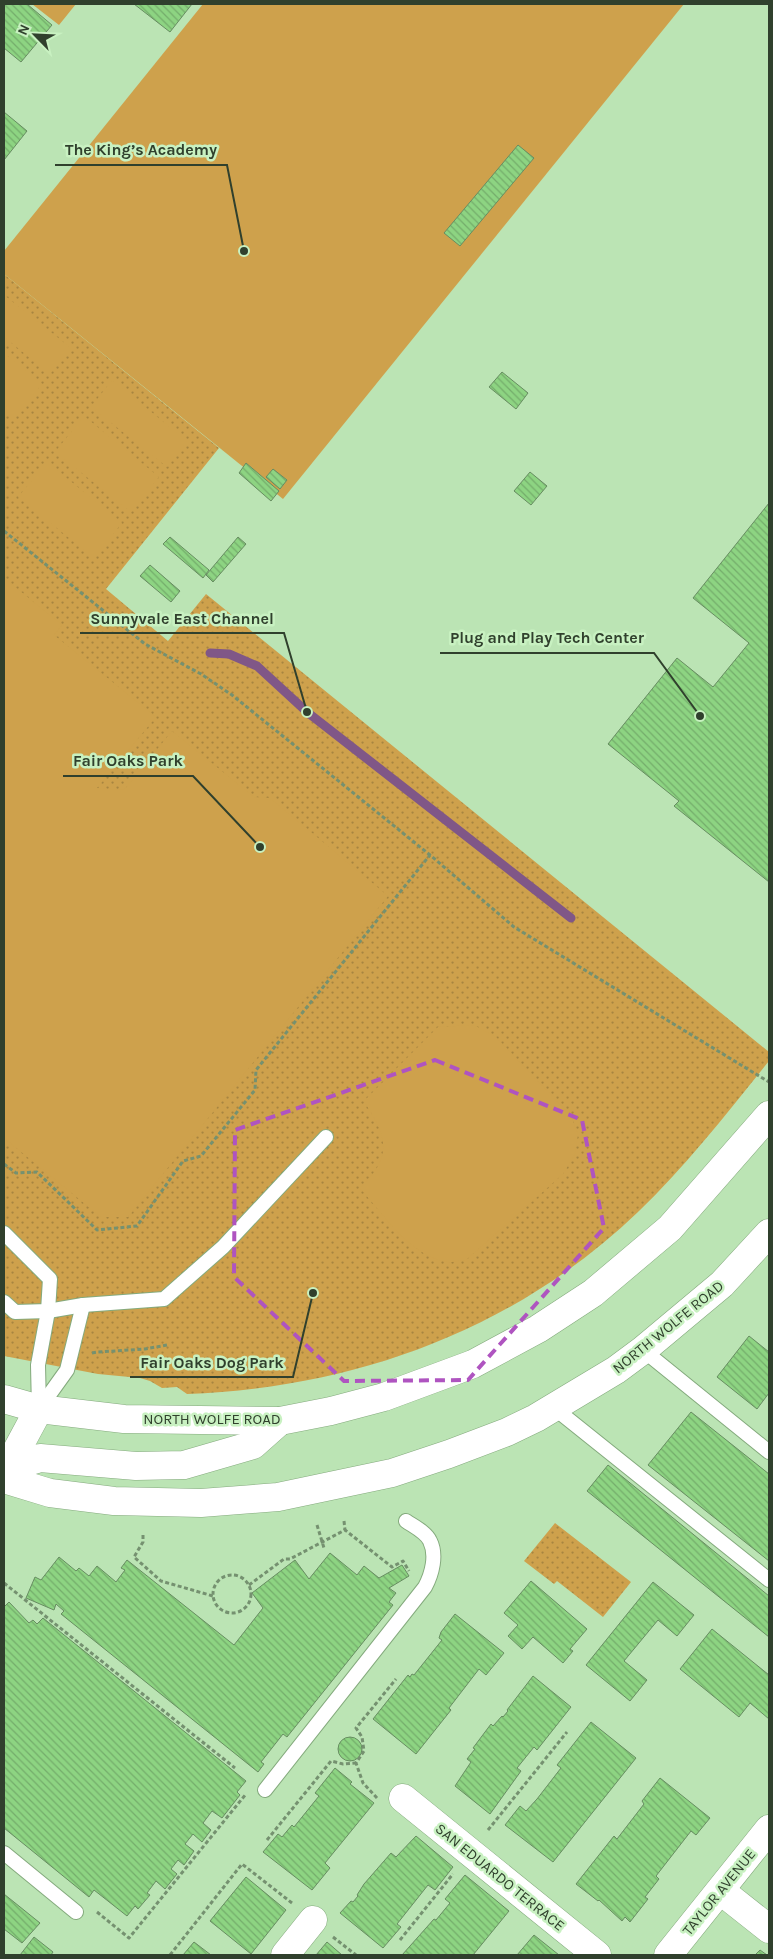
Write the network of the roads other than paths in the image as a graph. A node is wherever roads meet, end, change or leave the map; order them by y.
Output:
1 (769, 1115) edge
2 (326, 1137) dead end
3 (4, 1232) edge
4 (769, 1233) edge
5 (4, 1302) edge
6 (83, 1305) junction
7 (48, 1311) junction
8 (643, 1350) junction
9 (4, 1400) edge
10 (554, 1407) junction
11 (39, 1409) junction
12 (280, 1420) junction
13 (769, 1452) edge
14 (4, 1477) edge
15 (406, 1521) dead end
16 (769, 1580) edge
17 (265, 1790) dead end
18 (392, 1800) road end
19 (769, 1829) edge
20 (4, 1853) edge
21 (721, 1891) junction
22 (76, 1912) dead end
23 (313, 1920) road end
24 (769, 1930) edge
25 (285, 1955) edge
26 (597, 1955) edge
27 (668, 1955) edge

1 - 12 main road, NORTH WOLFE ROAD
2 - 6 lane
3 - 7 lane
4 - 8 main road, NORTH WOLFE ROAD
5 - 7 lane
6 - 7 lane
6 - 11 lane
7 - 11 lane
8 - 10 main road, NORTH WOLFE ROAD
8 - 13 lane
9 - 11 main road, NORTH WOLFE ROAD
10 - 14 main road, NORTH WOLFE ROAD
10 - 16 lane
11 - 12 main road, NORTH WOLFE ROAD
11 - 14 main road
12 - 14 main road
15 - 17 lane
18 - 26 main road, SAN EDUARDO TERRACE
19 - 21 main road, TAYLOR AVENUE
20 - 22 lane
21 - 24 main road
21 - 27 main road, TAYLOR AVENUE
23 - 25 main road

